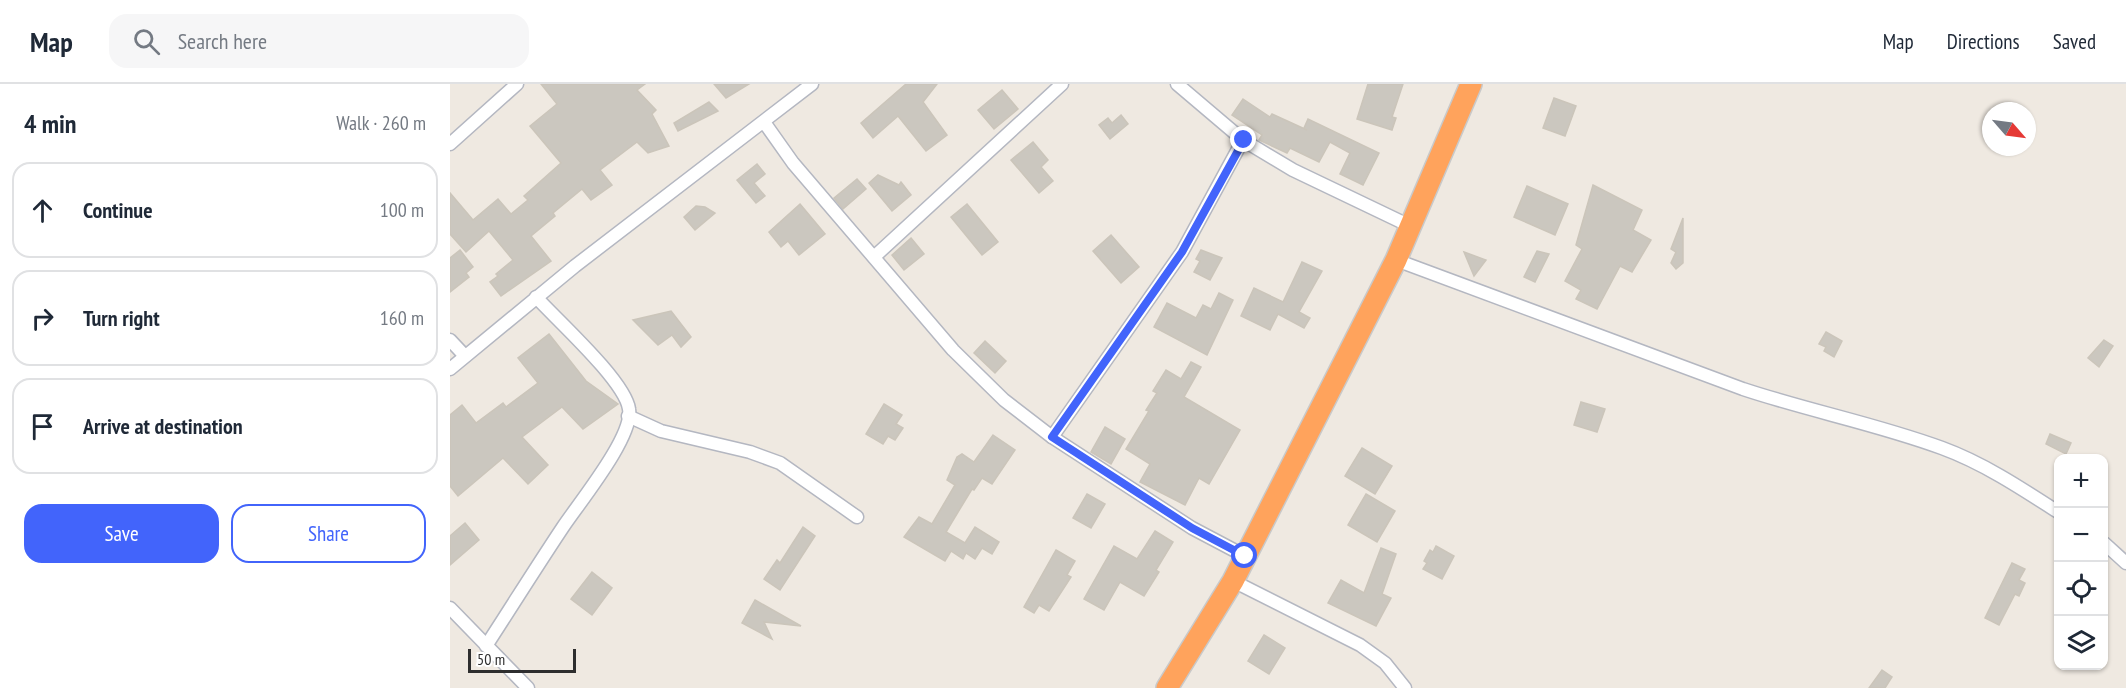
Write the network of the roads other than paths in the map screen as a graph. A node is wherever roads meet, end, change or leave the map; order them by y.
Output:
1 (517, 84) edge
2 (812, 84) edge
3 (1062, 84) edge
4 (1177, 84) edge
5 (1471, 84) edge
6 (764, 122) junction
7 (1244, 140) junction
8 (450, 144) edge
9 (1410, 226) junction
10 (874, 256) junction
11 (1396, 260) junction
12 (536, 297) junction
13 (450, 340) edge
14 (465, 356) junction
15 (450, 369) edge
16 (628, 416) junction
17 (1052, 437) junction
18 (2054, 509) edge
19 (857, 517) dead end
20 (2108, 547) edge
21 (1245, 556) junction
22 (2126, 563) edge
23 (1233, 581) junction
24 (450, 608) edge
25 (486, 646) junction
26 (528, 688) edge
27 (1167, 688) edge
28 (1405, 688) edge

1 - 8 street
2 - 6 street
3 - 10 street
4 - 7 street
5 - 9 highway
6 - 10 street
6 - 12 street
7 - 9 street
7 - 17 street
9 - 11 highway
10 - 17 street
11 - 18 street
11 - 21 highway
12 - 14 street
12 - 16 street
13 - 14 street
14 - 15 street
16 - 19 street
16 - 25 street
17 - 21 street
20 - 22 street
21 - 23 highway
23 - 27 highway
23 - 28 street
24 - 25 street
25 - 26 street

